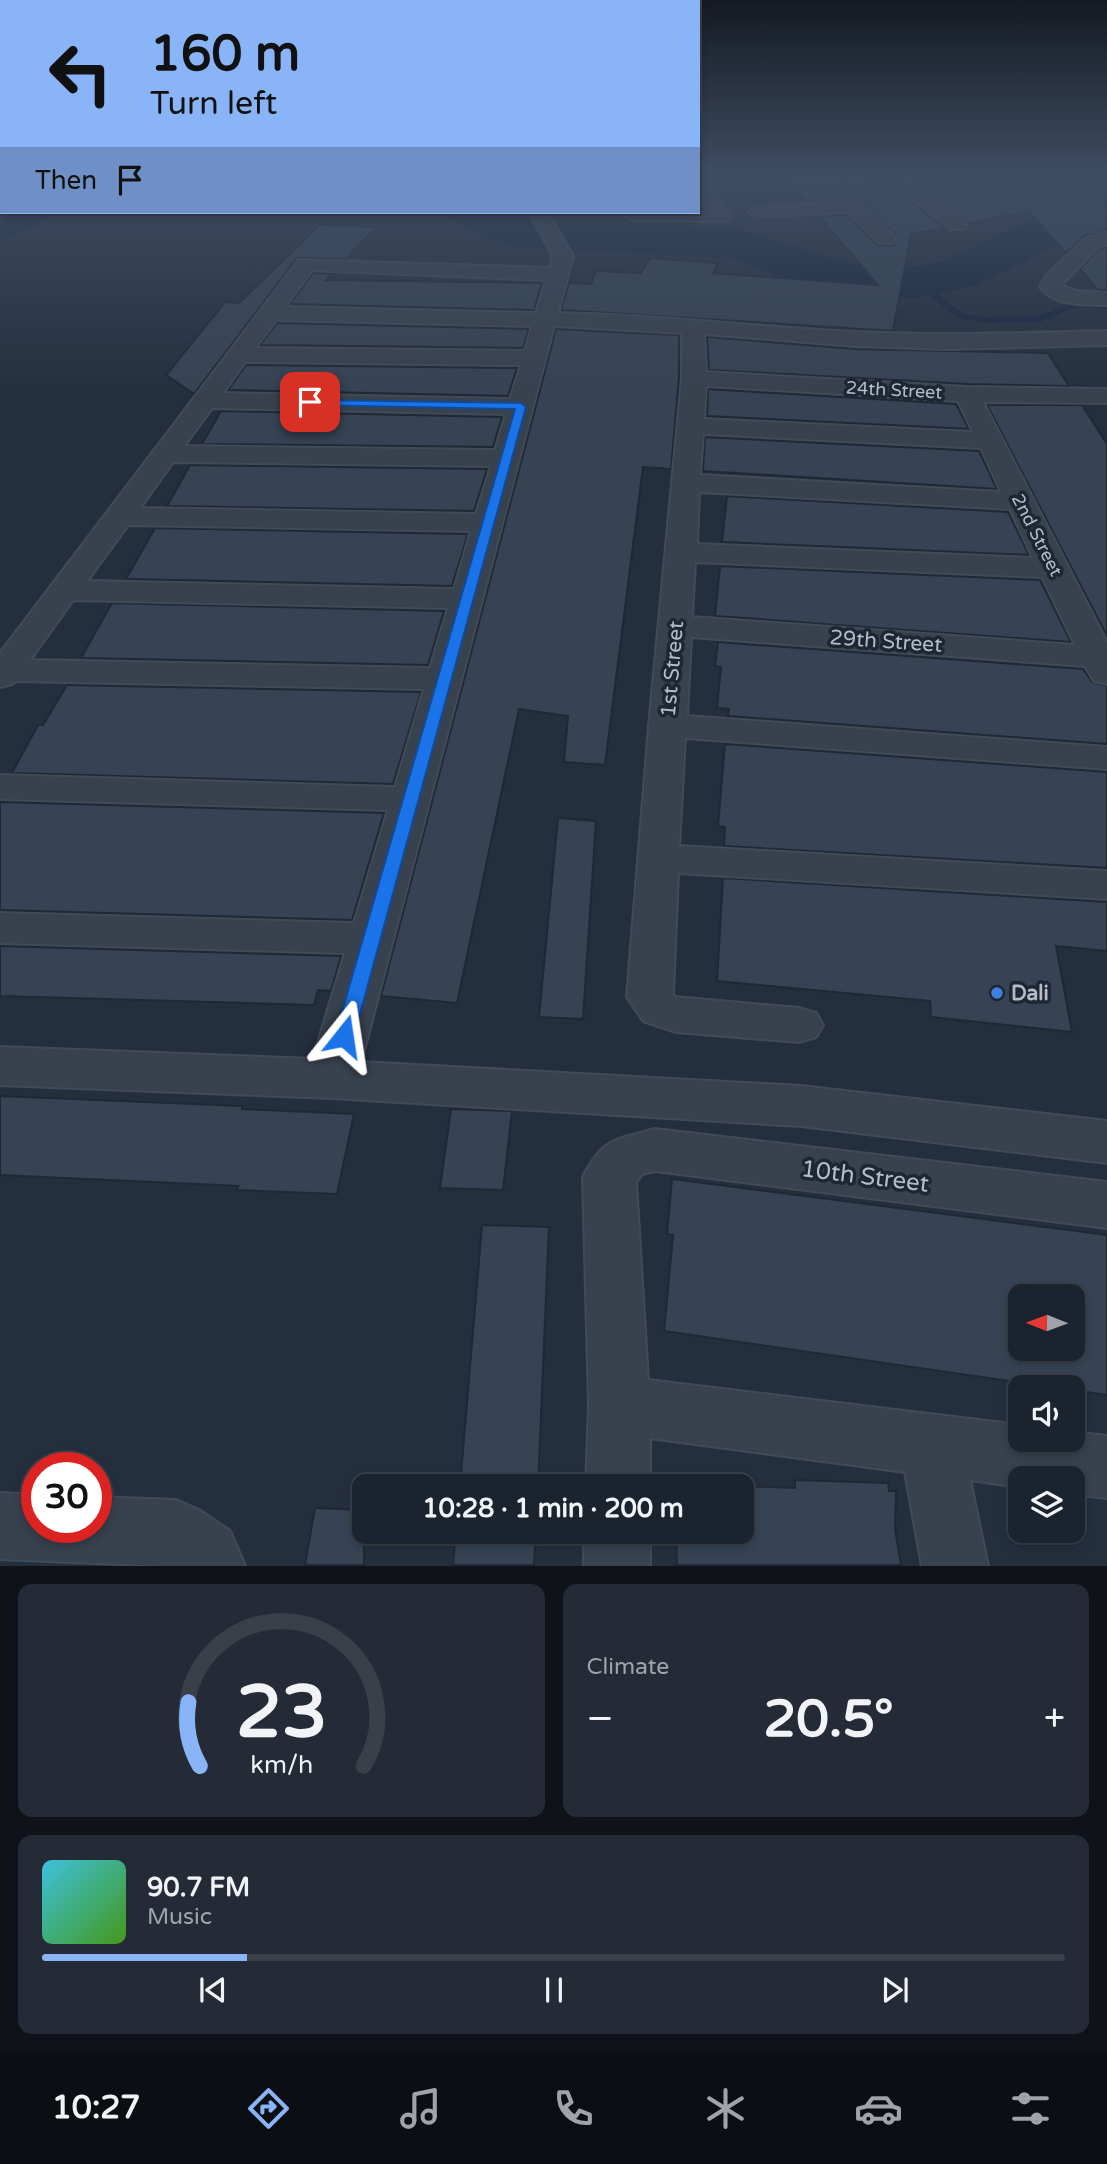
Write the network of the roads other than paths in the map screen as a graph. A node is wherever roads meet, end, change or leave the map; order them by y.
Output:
1 (553, 248) edge
2 (1087, 248) edge
3 (560, 265) junction
4 (1107, 299) edge
5 (270, 313) junction
6 (546, 318) junction
7 (693, 326) junction
8 (1107, 338) edge
9 (239, 355) junction
10 (534, 358) junction
11 (694, 378) junction
12 (967, 394) junction
13 (205, 400) junction
14 (1103, 401) edge
15 (521, 407) junction
16 (691, 426) junction
17 (990, 441) junction
18 (166, 454) junction
19 (507, 457) junction
20 (686, 483) junction
21 (1020, 500) junction
22 (119, 516) junction
23 (488, 523) junction
24 (681, 552) junction
25 (1054, 568) junction
26 (64, 590) junction
27 (467, 599) junction
28 (675, 626) junction
29 (1102, 666) edge
30 (3, 674) edge
31 (444, 679) junction
32 (667, 726) junction
33 (1107, 758) edge
34 (0, 787) edge
35 (410, 799) junction
36 (658, 858) junction
37 (1107, 885) edge
38 (0, 928) edge
39 (371, 939) junction
40 (799, 1025) dead end
41 (0, 1066) edge
42 (332, 1079) junction
43 (1107, 1142) edge
44 (1107, 1205) edge
45 (619, 1405) junction
46 (931, 1444) junction
47 (1107, 1467) edge
48 (618, 1474) edge
49 (0, 1526) edge
50 (21, 1527) edge
51 (112, 1531) edge
52 (617, 1544) edge
53 (209, 1560) edge
54 (617, 1566) edge
55 (956, 1566) edge

1 - 3 street
2 - 4 street
3 - 5 street
3 - 6 street
5 - 6 street
5 - 9 street
6 - 7 street
6 - 10 street
7 - 8 street
7 - 11 street, 1st Street
9 - 10 street
9 - 13 street
10 - 15 street
11 - 12 street, 24th Street
11 - 16 street, 1st Street
12 - 14 street, 24th Street
12 - 17 street, 2nd Street
13 - 15 street
13 - 18 street
15 - 19 street
16 - 17 street
16 - 20 street, 1st Street
17 - 21 street, 2nd Street
18 - 19 street
18 - 22 street
19 - 23 street
20 - 21 street
20 - 24 street, 1st Street
21 - 25 street, 2nd Street
22 - 23 street
22 - 26 street
23 - 27 street
24 - 25 street
24 - 28 street, 1st Street
25 - 29 street, 2nd Street
26 - 27 street
26 - 30 street
27 - 31 street
28 - 29 street, 29th Street
28 - 32 street, 1st Street
30 - 31 street
31 - 35 street
32 - 33 street
32 - 36 street, 1st Street
34 - 35 street
35 - 39 street
36 - 37 street
36 - 40 street, 1st Street
38 - 39 street
39 - 42 street
41 - 42 street
42 - 43 street
44 - 45 street, 10th Street
45 - 46 street
45 - 48 street
46 - 47 street
46 - 55 street
49 - 50 street
51 - 53 street
52 - 54 street

